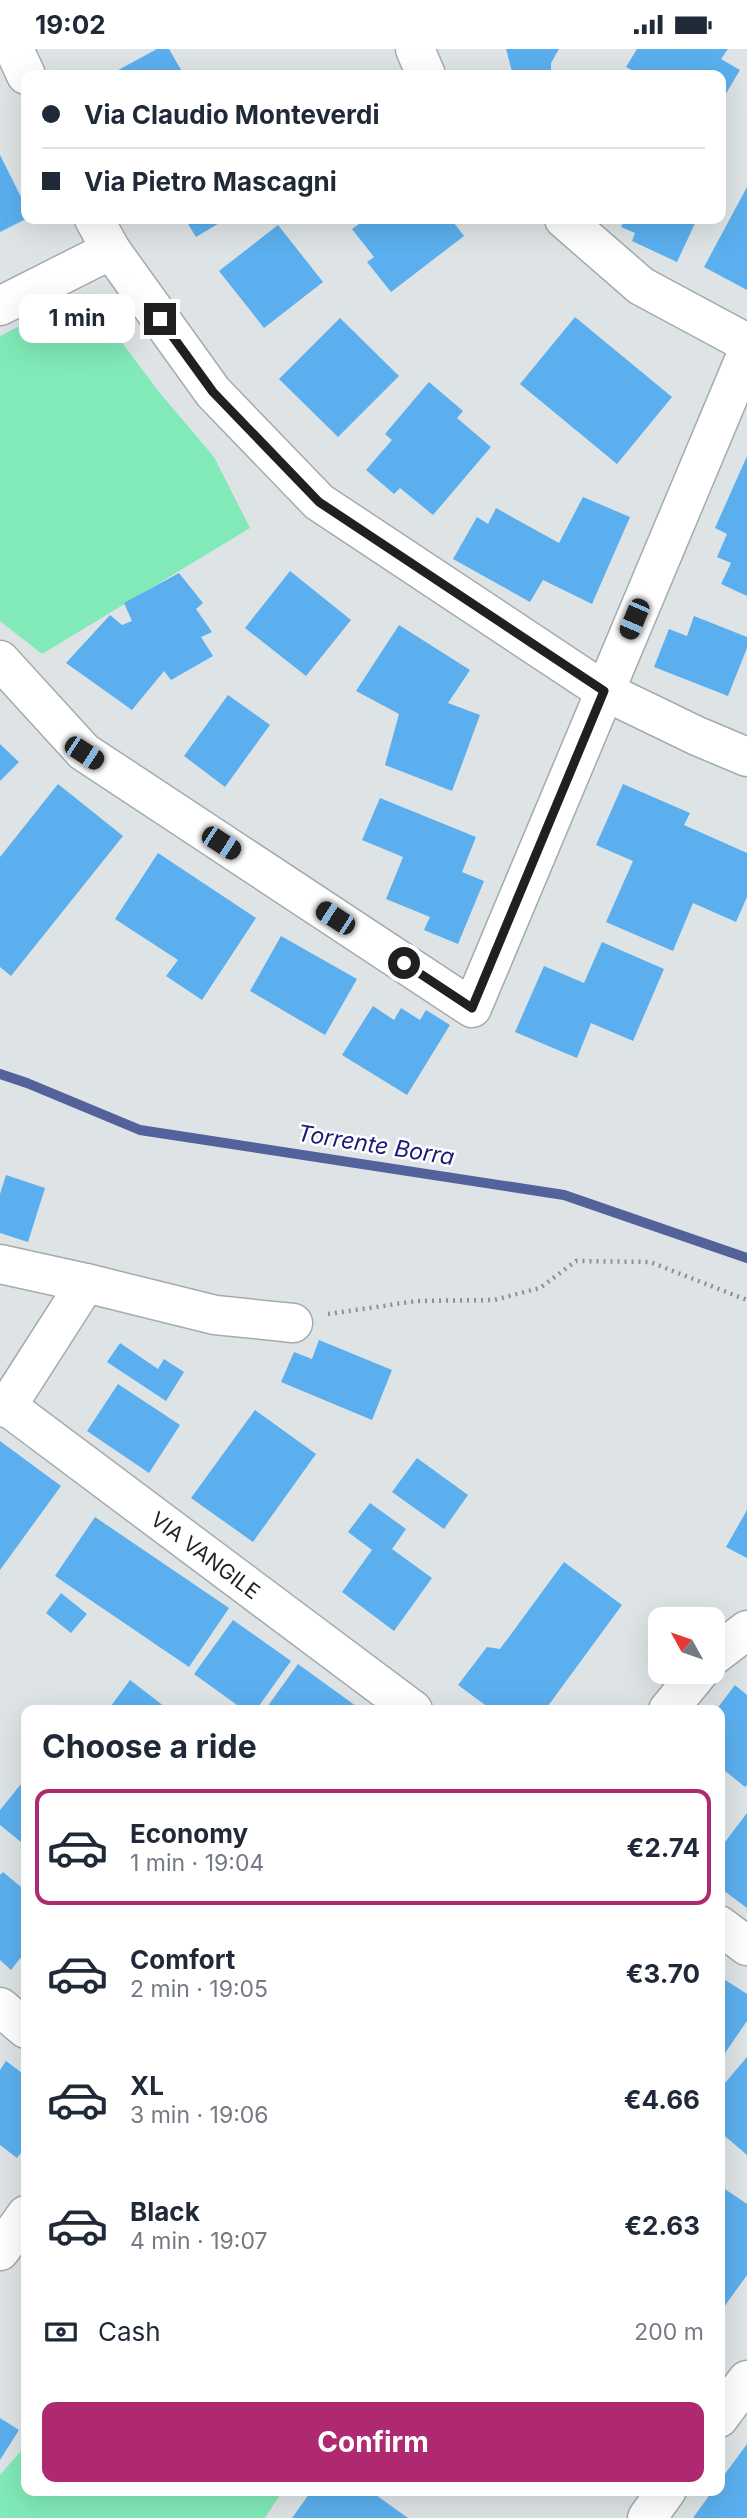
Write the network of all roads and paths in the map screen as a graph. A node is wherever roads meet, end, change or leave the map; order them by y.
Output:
1 (14, 49) edge
2 (415, 49) edge
3 (24, 70) edge
4 (424, 70) edge
5 (570, 224) edge
6 (102, 235) edge
7 (0, 306) edge
8 (747, 343) edge
9 (747, 353) edge
10 (0, 660) edge
11 (604, 691) junction
12 (747, 757) edge
13 (0, 1264) edge
14 (86, 1283) junction
15 (747, 1300) edge
16 (293, 1323) joint
17 (3, 1405) edge
18 (747, 1630) edge
19 (725, 1647) edge
20 (690, 1684) edge
21 (399, 1705) edge
22 (672, 1705) edge
23 (725, 1930) edge
24 (747, 1946) edge
25 (0, 2007) edge
26 (21, 2025) edge
27 (21, 2222) edge
28 (0, 2251) edge
29 (747, 2380) edge
30 (725, 2410) edge
31 (663, 2496) edge
32 (647, 2518) edge

1 - 3 street
2 - 4 street
5 - 8 street
6 - 7 street
6 - 11 street
9 - 11 street
10 - 11 street
11 - 12 street
13 - 14 street
14 - 16 street
14 - 17 street
15 - 16 path
17 - 21 street, VIA VANGILE
18 - 19 street
20 - 22 street
23 - 24 street
25 - 26 street
27 - 28 street
29 - 30 street
31 - 32 street

